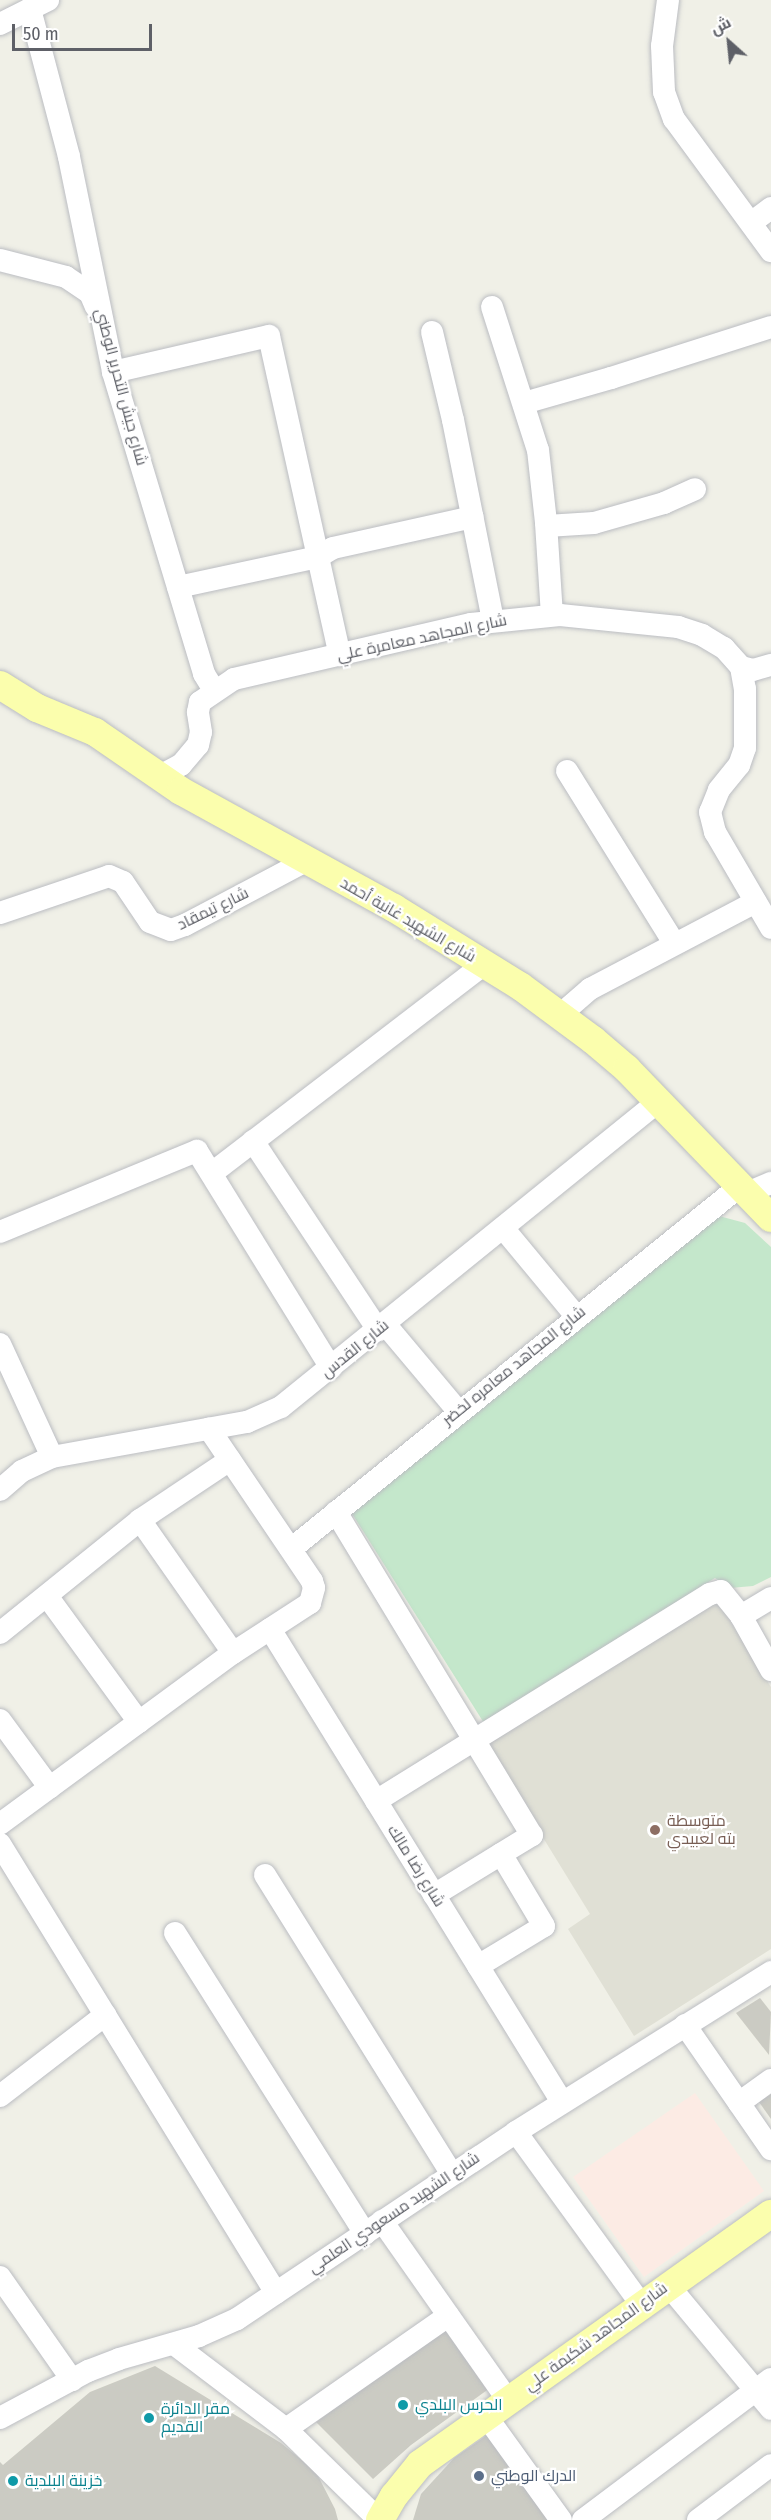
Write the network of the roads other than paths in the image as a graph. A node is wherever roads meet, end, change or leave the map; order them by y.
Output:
1 (668, 0) edge
2 (39, 4) edge
3 (0, 24) edge
4 (771, 208) edge
5 (751, 223) junction
6 (771, 251) edge
7 (0, 260) edge
8 (492, 307) dead end
9 (101, 321) junction
10 (771, 327) edge
11 (432, 332) dead end
12 (113, 372) junction
13 (524, 402) junction
14 (695, 489) dead end
15 (473, 517) junction
16 (546, 526) junction
17 (318, 556) junction
18 (178, 587) junction
19 (552, 615) junction
20 (493, 621) junction
21 (340, 655) junction
22 (771, 665) edge
23 (741, 667) junction
24 (0, 685) edge
25 (214, 690) junction
26 (567, 771) dead end
27 (158, 777) junction
28 (306, 861) junction
29 (756, 902) junction
30 (0, 913) edge
31 (771, 928) edge
32 (674, 943) junction
33 (484, 964) junction
34 (560, 1015) junction
35 (659, 1101) junction
36 (253, 1141) junction
37 (212, 1173) junction
38 (753, 1187) edge
39 (771, 1218) edge
40 (503, 1228) junction
41 (0, 1232) edge
42 (576, 1316) junction
43 (381, 1327) junction
44 (0, 1344) edge
45 (331, 1368) junction
46 (458, 1411) junction
47 (209, 1429) junction
48 (52, 1457) junction
49 (230, 1460) junction
50 (0, 1490) edge
51 (336, 1512) junction
52 (140, 1520) junction
53 (291, 1549) junction
54 (47, 1596) junction
55 (771, 1598) edge
56 (741, 1616) junction
57 (270, 1629) junction
58 (0, 1633) edge
59 (233, 1653) junction
60 (771, 1670) edge
61 (0, 1720) edge
62 (139, 1722) junction
63 (475, 1740) junction
64 (50, 1788) junction
65 (376, 1802) junction
66 (0, 1824) edge
67 (0, 1845) edge
68 (501, 1854) junction
69 (265, 1875) dead end
70 (434, 1895) junction
71 (175, 1933) dead end
72 (478, 1966) junction
73 (771, 1972) edge
74 (105, 2015) junction
75 (685, 2025) junction
76 (771, 2080) edge
77 (0, 2096) edge
78 (562, 2102) junction
79 (739, 2103) junction
80 (516, 2132) junction
81 (771, 2148) edge
82 (452, 2174) junction
83 (771, 2214) edge
84 (374, 2227) junction
85 (0, 2277) edge
86 (668, 2285) junction
87 (276, 2293) junction
88 (641, 2304) junction
89 (448, 2316) junction
90 (174, 2344) junction
91 (72, 2380) junction
92 (763, 2385) edge
93 (497, 2408) junction
94 (771, 2409) edge
95 (0, 2418) edge
96 (286, 2429) junction
97 (771, 2465) edge
98 (706, 2518) edge
99 (380, 2520) edge
100 (561, 2520) edge
101 (583, 2520) edge

1 - 5 street
2 - 3 street
2 - 9 street, شارع جيش التحرير الوطني
4 - 5 street
5 - 6 street
7 - 9 street
8 - 13 street
9 - 12 street, شارع جيش التحرير الوطني
10 - 13 street
11 - 15 street
12 - 17 street
12 - 18 street, شارع جيش التحرير الوطني
13 - 16 street
14 - 16 street
15 - 17 street
15 - 20 street
16 - 19 street
17 - 18 street
17 - 21 street
18 - 25 street, شارع جيش التحرير الوطني
19 - 20 street, شارع المجاهد معامرة علي
19 - 23 street, شارع المجاهد معامرة علي
20 - 21 street, شارع المجاهد معامرة علي
21 - 25 street, شارع المجاهد معامرة علي
22 - 23 street
23 - 29 street
24 - 27 main road, شارع الشهيد غانية أحمد
25 - 27 street
26 - 32 street
27 - 28 main road, شارع الشهيد غانية أحمد
28 - 30 street, شارع تيمقاد
28 - 33 main road, شارع الشهيد غانية أحمد
29 - 31 street
29 - 32 street
32 - 34 street
33 - 34 main road, شارع الشهيد غانية أحمد
33 - 36 street
34 - 35 main road, شارع الشهيد غانية أحمد
35 - 38 main road, شارع الشهيد غانية أحمد
35 - 40 street, شارع القدس
36 - 37 street
36 - 43 street
37 - 41 street
37 - 45 street
38 - 39 main road, شارع الشهيد غانية أحمد
38 - 42 street, شارع المجاهد معامره لخضر
40 - 42 street
40 - 43 street, شارع القدس
42 - 46 street, شارع المجاهد معامره لخضر
43 - 45 street, شارع القدس
43 - 46 street
44 - 48 street
45 - 47 street, شارع القدس
46 - 51 street, شارع المجاهد معامره لخضر
47 - 48 street, شارع القدس
47 - 49 street
48 - 50 street, شارع القدس
49 - 52 street
49 - 53 street
51 - 53 street, شارع المجاهد معامره لخضر
51 - 63 street
52 - 54 street
52 - 59 street
53 - 57 street
54 - 58 street
54 - 62 street
55 - 56 street
56 - 60 street
56 - 63 street
57 - 59 street
57 - 65 street, شارع رضا مالك
59 - 62 street
61 - 64 street
62 - 64 street
63 - 65 street
63 - 68 street
64 - 66 street
65 - 70 street, شارع رضا مالك
67 - 74 street
68 - 70 street
68 - 72 street
69 - 82 street
70 - 72 street, شارع رضا مالك
71 - 84 street
72 - 78 street, شارع رضا مالك
73 - 75 street, شارع الشهيد مسعودي العلمي
74 - 77 street
74 - 87 street
75 - 78 street, شارع الشهيد مسعودي العلمي
75 - 79 street
76 - 79 street
78 - 80 street, شارع الشهيد مسعودي العلمي
79 - 81 street
80 - 82 street, شارع الشهيد مسعودي العلمي
80 - 88 street
82 - 84 street, شارع الشهيد مسعودي العلمي
83 - 86 main road, شارع المجاهد شكيمة علي
84 - 87 street, شارع الشهيد مسعودي العلمي
84 - 89 street
85 - 91 street
86 - 88 main road, شارع المجاهد شكيمة علي
86 - 92 street
87 - 90 street, شارع الشهيد مسعودي العلمي
88 - 93 main road, شارع المجاهد شكيمة علي
89 - 93 street
89 - 96 street
90 - 91 street, شارع الشهيد مسعودي العلمي
90 - 96 street
91 - 95 street, شارع الشهيد مسعودي العلمي
92 - 94 street
92 - 101 street
93 - 99 main road, شارع المجاهد شكيمة علي
93 - 100 street
96 - 99 street
97 - 98 street

